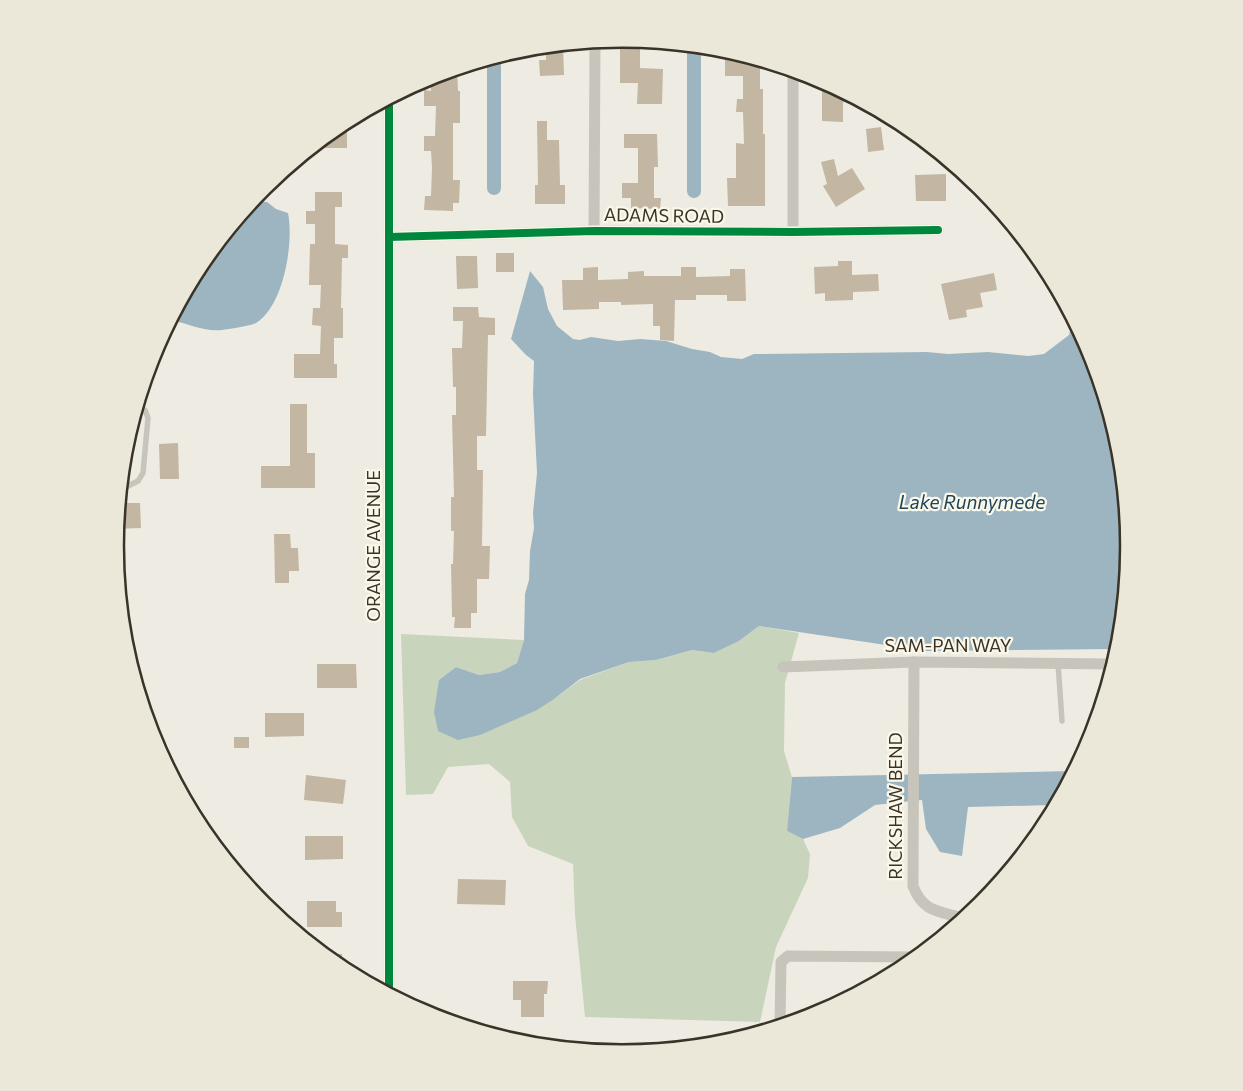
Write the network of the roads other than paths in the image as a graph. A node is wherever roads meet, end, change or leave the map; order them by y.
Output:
1 (595, 49) edge
2 (793, 78) edge
3 (389, 105) edge
4 (594, 230) junction
5 (938, 230) dead end
6 (792, 232) junction
7 (389, 237) junction
8 (143, 409) edge
9 (127, 486) edge
10 (914, 662) junction
11 (1058, 663) junction
12 (1105, 664) edge
13 (783, 667) dead end
14 (1062, 721) dead end
15 (955, 916) edge
16 (902, 957) edge
17 (389, 986) edge
18 (780, 1018) edge

1 - 4 street
2 - 6 street
3 - 7 street, ORANGE AVENUE
4 - 6 street, ADAMS ROAD
4 - 7 street, ADAMS ROAD
5 - 6 street, ADAMS ROAD
7 - 17 street, ORANGE AVENUE
8 - 9 lane
10 - 11 street, SAM-PAN WAY
10 - 13 street, SAM-PAN WAY
10 - 15 street, RICKSHAW BEND
11 - 12 street, SAM-PAN WAY
11 - 14 lane
16 - 18 street

